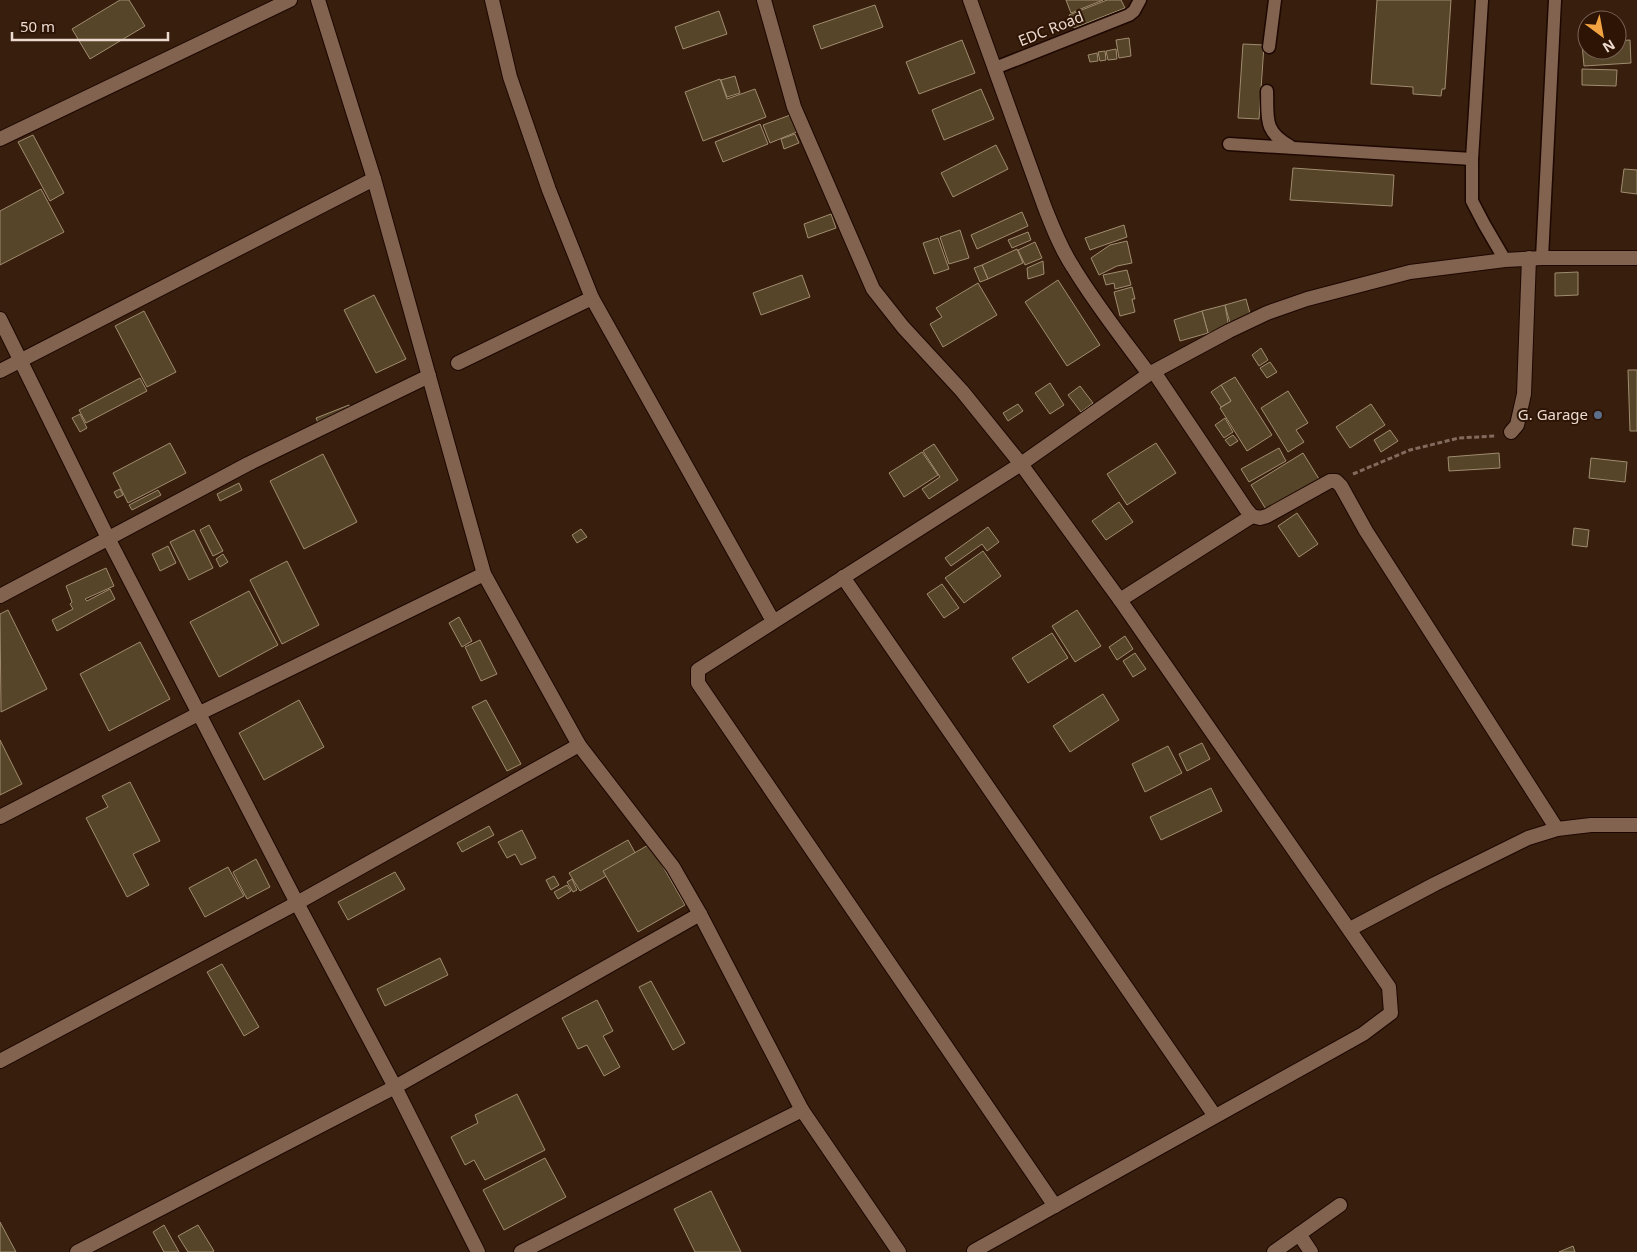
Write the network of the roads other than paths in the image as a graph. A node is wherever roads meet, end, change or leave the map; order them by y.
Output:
1 (290, 0) edge
2 (318, 0) edge
3 (492, 0) edge
4 (764, 0) edge
5 (970, 0) edge
6 (1140, 0) edge
7 (1274, 0) edge
8 (1482, 0) edge
9 (1555, 0) edge
10 (1270, 47) dead end
11 (995, 68) junction
12 (1267, 91) dead end
13 (0, 139) edge
14 (1230, 144) dead end
15 (1294, 148) junction
16 (1472, 159) junction
17 (374, 179) junction
18 (1536, 258) junction
19 (1637, 258) edge
20 (1505, 260) junction
21 (592, 298) junction
22 (0, 319) edge
23 (21, 361) junction
24 (458, 363) dead end
25 (0, 371) edge
26 (1152, 373) junction
27 (429, 376) junction
28 (1511, 432) road end
29 (1022, 464) junction
30 (1252, 516) junction
31 (108, 538) junction
32 (484, 574) junction
33 (842, 577) junction
34 (0, 596) edge
35 (1120, 600) junction
36 (773, 621) junction
37 (200, 713) junction
38 (579, 744) junction
39 (0, 817) edge
40 (1637, 825) edge
41 (1557, 830) junction
42 (297, 903) junction
43 (700, 914) junction
44 (1350, 929) junction
45 (0, 1061) edge
46 (395, 1087) junction
47 (802, 1110) junction
48 (1215, 1116) junction
49 (1340, 1205) dead end
50 (1055, 1206) junction
51 (1299, 1234) junction
52 (974, 1250) dead end
53 (77, 1252) edge
54 (478, 1252) edge
55 (521, 1252) edge
56 (899, 1252) edge
57 (1274, 1252) edge
58 (1311, 1252) edge

1 - 13 street
2 - 17 street
3 - 21 street
4 - 29 street
5 - 11 street
6 - 11 lane, EDC Road
7 - 10 lane
8 - 16 lane
9 - 18 lane
11 - 26 street
12 - 15 lane
14 - 15 lane
15 - 16 lane
16 - 20 lane
17 - 23 street
17 - 27 street
18 - 19 street
18 - 20 street
18 - 28 street
20 - 26 street
21 - 24 street
21 - 36 street
22 - 23 street
23 - 25 street
23 - 31 street
26 - 29 street
26 - 30 street
27 - 31 street
27 - 32 street
29 - 33 street
29 - 35 street
30 - 35 street
30 - 41 street
31 - 34 street
31 - 37 street
32 - 37 street
32 - 38 street
33 - 36 street
33 - 48 street
35 - 44 street
36 - 50 street
37 - 39 street
37 - 42 street
38 - 42 street
38 - 43 street
40 - 41 street
41 - 44 street
42 - 45 street
42 - 46 street
43 - 46 street
43 - 47 street
44 - 48 street
46 - 53 street
46 - 54 street
47 - 55 street
47 - 56 street
48 - 50 street
49 - 51 street
50 - 52 street
51 - 57 street
51 - 58 street

